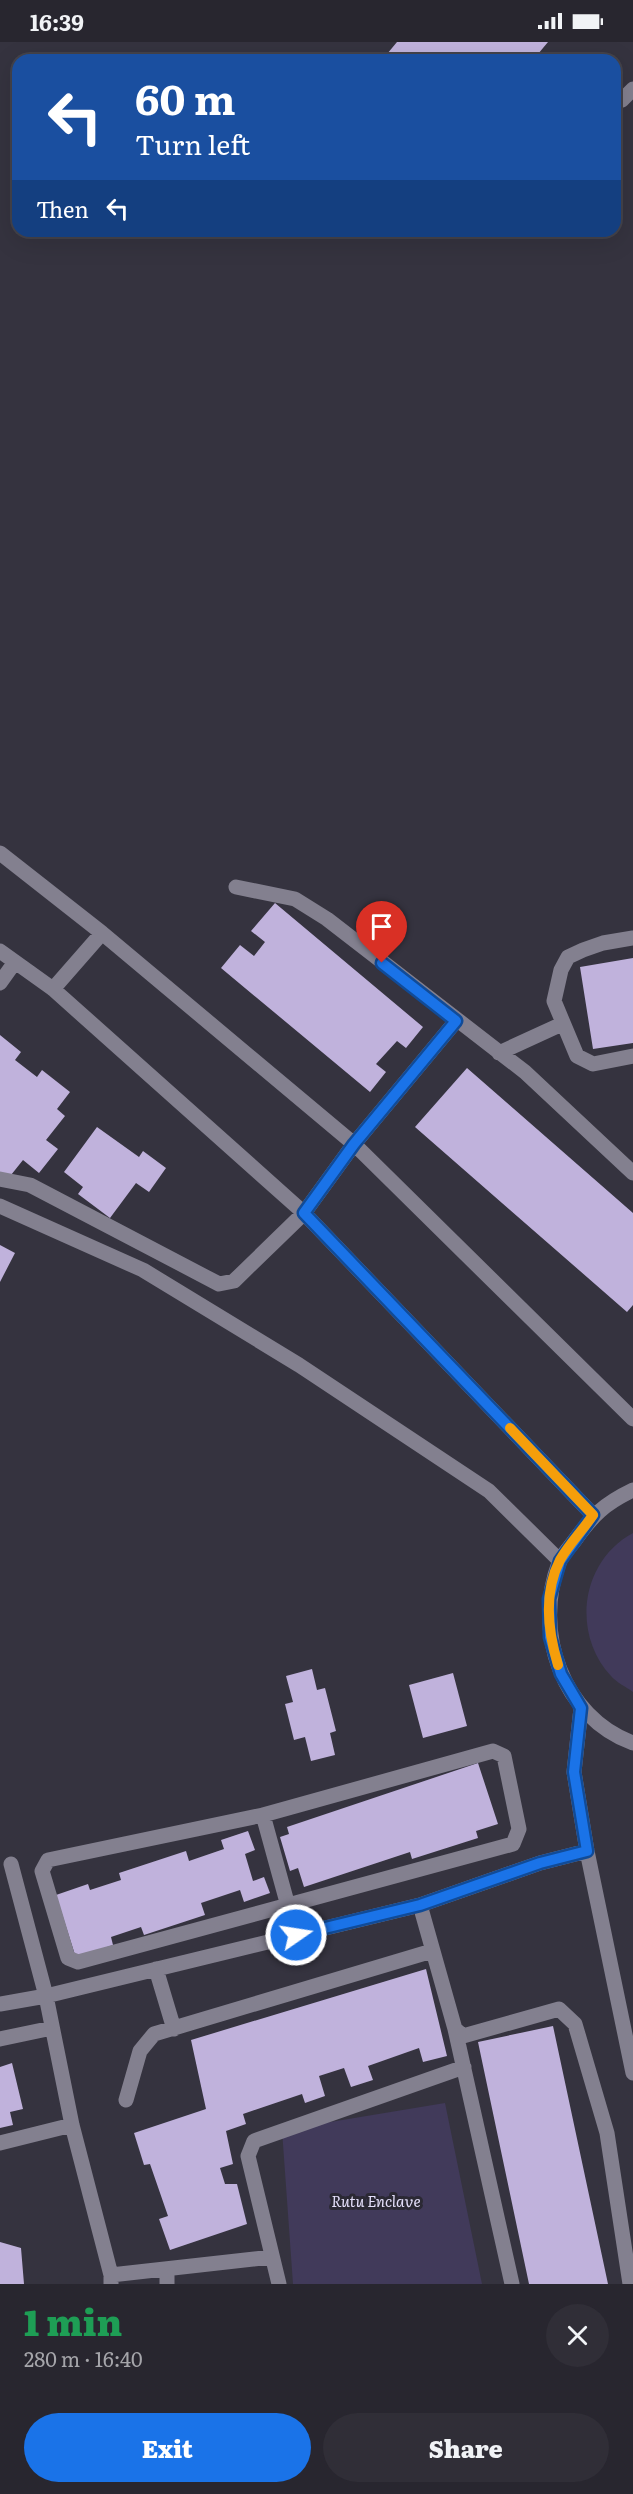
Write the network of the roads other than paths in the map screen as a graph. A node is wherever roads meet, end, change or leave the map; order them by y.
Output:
1 (633, 89) edge
2 (621, 100) edge
3 (0, 853) edge
4 (236, 887) dead end
5 (102, 933) junction
6 (633, 938) edge
7 (0, 951) edge
8 (15, 962) junction
9 (0, 983) edge
10 (53, 989) junction
11 (456, 1021) junction
12 (562, 1024) junction
13 (498, 1053) junction
14 (633, 1056) edge
15 (354, 1144) junction
16 (633, 1173) edge
17 (0, 1179) edge
18 (0, 1206) edge
19 (304, 1213) junction
20 (633, 1419) edge
21 (633, 1490) edge
22 (593, 1515) junction
23 (560, 1561) junction
24 (581, 1708) junction
25 (633, 1743) edge
26 (263, 1815) junction
27 (587, 1851) junction
28 (11, 1864) dead end
29 (287, 1905) junction
30 (420, 1905) junction
31 (296, 1935) junction
32 (432, 1951) junction
33 (156, 1969) junction
34 (46, 1996) junction
35 (0, 2004) edge
36 (52, 2028) junction
37 (174, 2028) junction
38 (455, 2029) junction
39 (0, 2039) edge
40 (464, 2067) junction
41 (633, 2073) edge
42 (126, 2100) dead end
43 (72, 2125) junction
44 (0, 2143) edge
45 (272, 2257) junction
46 (167, 2276) edge
47 (111, 2280) edge
48 (279, 2284) edge
49 (512, 2284) edge
50 (630, 2284) edge

1 - 2 street
3 - 5 street
4 - 11 street
5 - 10 street
5 - 15 street
6 - 12 street
7 - 8 street
8 - 9 street
8 - 10 street
10 - 19 street
11 - 13 street
11 - 15 street
12 - 13 street
12 - 14 street
13 - 16 street
15 - 19 street
15 - 20 street
17 - 19 street
18 - 23 street
19 - 22 street
21 - 22 street
22 - 23 street
23 - 24 street
24 - 25 street
24 - 27 street
26 - 29 street
26 - 29 street
26 - 29 street
27 - 30 street
27 - 41 street
28 - 34 street
29 - 31 street
30 - 31 street
30 - 32 street
31 - 33 street
32 - 37 street
32 - 38 street
33 - 34 street
33 - 37 street
34 - 35 street
34 - 36 street
36 - 39 street
36 - 43 street
37 - 42 street
38 - 40 street
38 - 50 street
40 - 45 street
40 - 49 street
43 - 44 street
43 - 47 street
45 - 46 street
45 - 48 street
46 - 47 street

